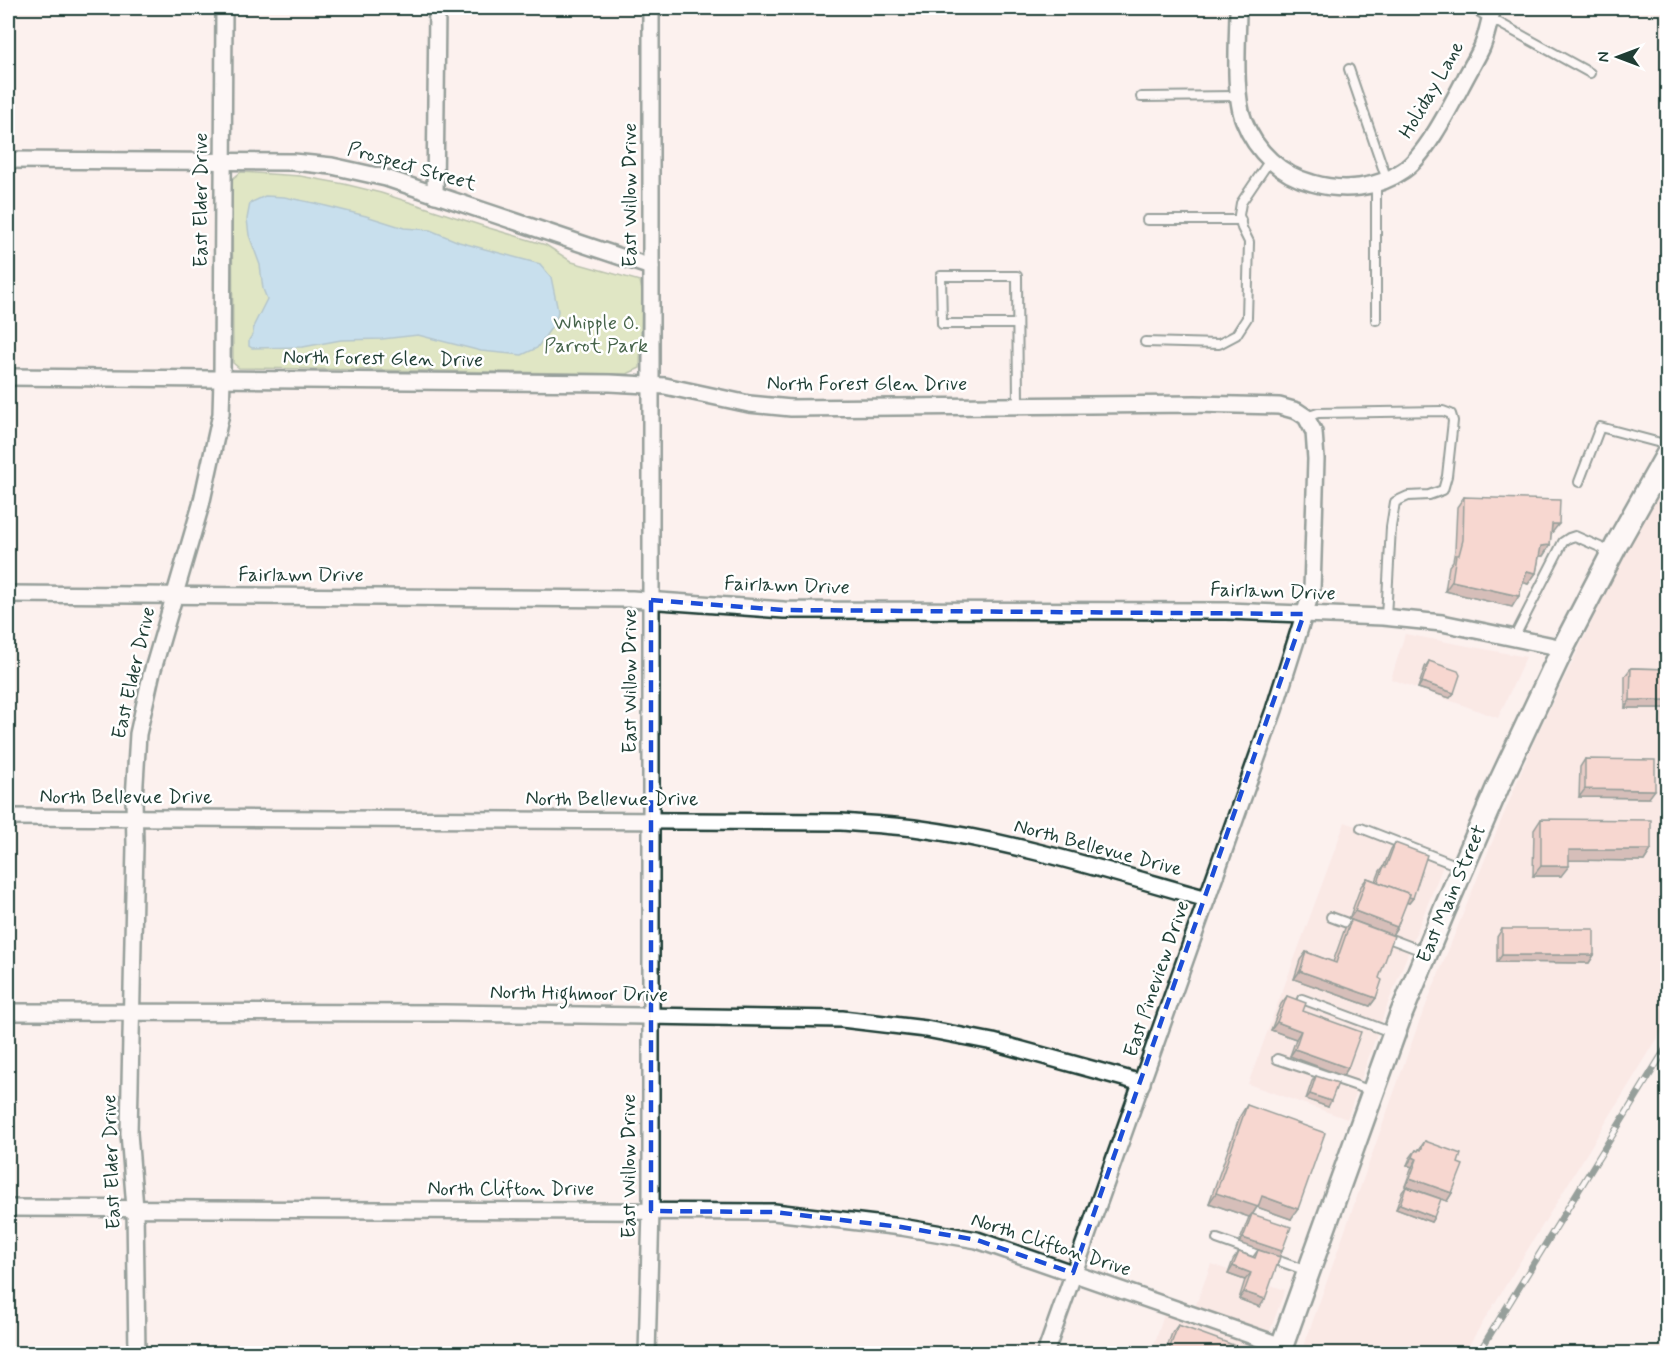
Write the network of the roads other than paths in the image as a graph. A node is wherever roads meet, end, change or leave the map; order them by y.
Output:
1 (224, 8) edge
2 (437, 8) edge
3 (651, 8) edge
4 (1238, 8) edge
5 (1472, 8) edge
6 (1492, 13) edge
7 (1349, 69) dead end
8 (1590, 73) dead end
9 (1238, 96) junction
10 (1141, 97) dead end
11 (8, 160) edge
12 (1270, 160) junction
13 (222, 161) junction
14 (1382, 182) junction
15 (435, 195) junction
16 (1147, 219) dead end
17 (1240, 220) junction
18 (651, 267) junction
19 (1376, 320) dead end
20 (1017, 324) junction
21 (1145, 342) dead end
22 (8, 377) edge
23 (222, 378) junction
24 (651, 385) junction
25 (1018, 406) junction
26 (1306, 417) junction
27 (1668, 445) edge
28 (1668, 453) edge
29 (1580, 482) dead end
30 (1612, 553) junction
31 (8, 594) edge
32 (175, 595) junction
33 (651, 600) junction
34 (1304, 614) junction
35 (1386, 617) junction
36 (1514, 638) junction
37 (1563, 648) junction
38 (8, 817) edge
39 (134, 818) junction
40 (651, 820) junction
41 (1361, 828) dead end
42 (1463, 867) junction
43 (1207, 899) junction
44 (1331, 917) dead end
45 (1363, 929) edge
46 (1374, 933) edge
47 (1427, 952) junction
48 (1302, 999) edge
49 (8, 1012) edge
50 (132, 1012) junction
51 (651, 1016) junction
52 (1394, 1034) junction
53 (1277, 1059) dead end
54 (1142, 1083) junction
55 (1373, 1092) junction
56 (8, 1208) edge
57 (135, 1208) junction
58 (651, 1211) junction
59 (1217, 1239) dead end
60 (1309, 1271) junction
61 (1073, 1273) junction
62 (1281, 1350) edge
63 (136, 1353) edge
64 (647, 1353) edge
65 (1045, 1353) edge

1 - 13 street, East Elder Drive
2 - 15 street
3 - 18 street, East Willow Drive
4 - 9 street, Holiday Lane
5 - 6 lane
6 - 8 lane
6 - 14 street, Holiday Lane
7 - 14 lane
9 - 10 lane
9 - 12 street, Holiday Lane
11 - 13 street, Prospect Street
12 - 14 street, Holiday Lane
12 - 17 lane
13 - 15 street, Prospect Street
13 - 23 street, East Elder Drive
14 - 19 lane
15 - 18 street, Prospect Street
16 - 17 lane
17 - 21 lane
18 - 24 street, East Willow Drive
20 - 20 lane
20 - 25 lane
22 - 23 street, North Forest Glen Drive
23 - 24 street, North Forest Glen Drive
23 - 32 street, East Elder Drive
24 - 25 street, North Forest Glen Drive
24 - 33 street, East Willow Drive
25 - 26 street, North Forest Glen Drive
26 - 34 street, East Pineview Drive
26 - 35 lane
27 - 29 lane
28 - 30 main road, East Main Street
30 - 36 lane
30 - 37 main road, East Main Street
31 - 32 street, Fairlawn Drive
32 - 33 street, Fairlawn Drive
32 - 39 street, East Elder Drive
33 - 34 street, Fairlawn Drive
33 - 40 street, East Willow Drive
34 - 35 street, Fairlawn Drive
34 - 43 street, East Pineview Drive
35 - 36 street, Fairlawn Drive
36 - 37 street, Fairlawn Drive
37 - 42 main road, East Main Street
38 - 39 street, North Bellevue Drive
39 - 40 street, North Bellevue Drive
39 - 50 street, East Elder Drive
40 - 43 street, North Bellevue Drive
40 - 51 street, East Willow Drive
41 - 42 lane
42 - 47 main road, East Main Street
43 - 54 street, East Pineview Drive
44 - 45 lane
46 - 47 lane
47 - 52 main road, East Main Street
48 - 52 lane
49 - 50 street, North Highmoor Drive
50 - 51 street, North Highmoor Drive
50 - 57 street, East Elder Drive
51 - 54 street, North Highmoor Drive
51 - 58 street, East Willow Drive
52 - 55 main road, East Main Street
53 - 55 lane
54 - 61 street, East Pineview Drive
55 - 60 main road, East Main Street
56 - 57 street, North Clifton Drive
57 - 58 street, North Clifton Drive
57 - 63 street, East Elder Drive
58 - 61 street, North Clifton Drive
58 - 64 street, East Willow Drive
59 - 60 lane
60 - 62 main road, East Main Street
61 - 62 street, North Clifton Drive
61 - 65 street, East Pineview Drive

